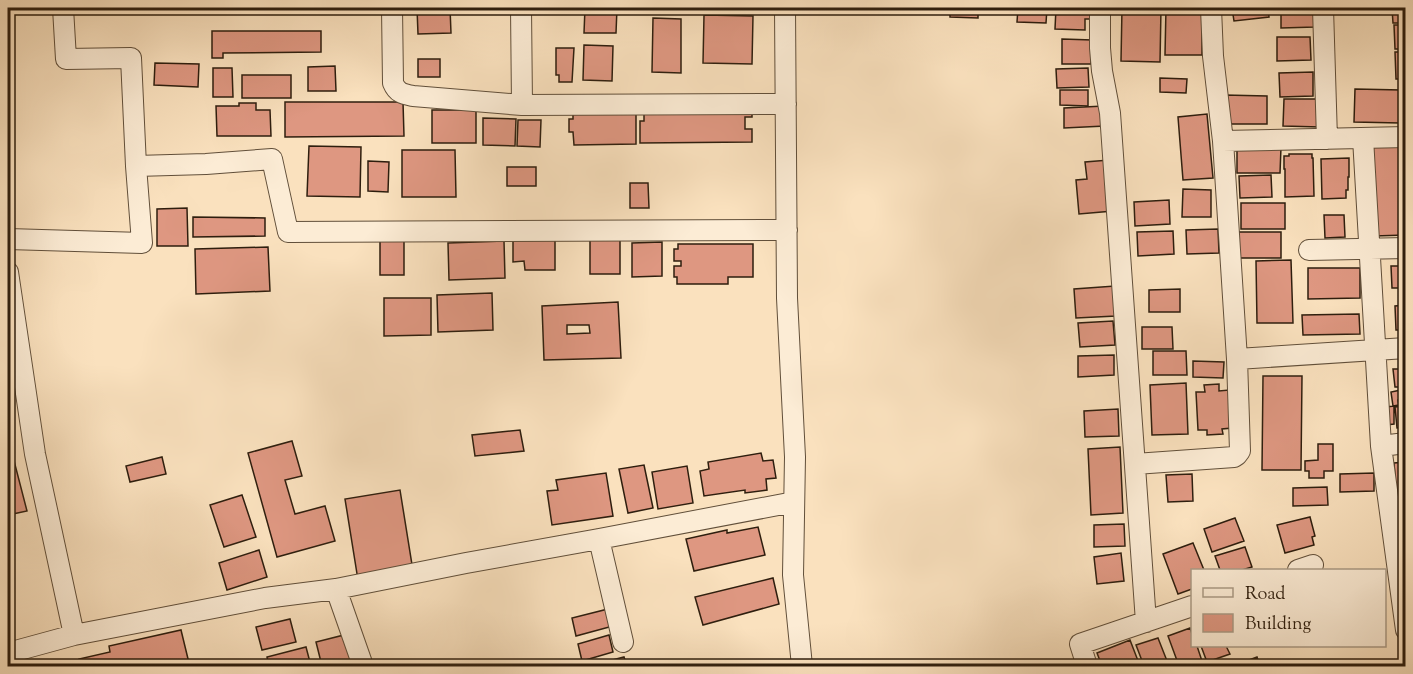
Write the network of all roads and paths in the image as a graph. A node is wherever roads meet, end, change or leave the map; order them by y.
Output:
1 (63, 8) edge
2 (392, 8) edge
3 (521, 8) edge
4 (785, 8) edge
5 (1100, 8) edge
6 (1211, 8) edge
7 (1323, 8) edge
8 (522, 105) junction
9 (786, 105) junction
10 (1406, 137) edge
11 (1363, 138) junction
12 (1327, 139) junction
13 (1223, 141) junction
14 (136, 166) junction
15 (787, 230) junction
16 (8, 239) edge
17 (1406, 248) edge
18 (1370, 249) junction
19 (1309, 250) dead end
20 (8, 272) edge
21 (1406, 348) edge
22 (1376, 350) junction
23 (1237, 359) junction
24 (1406, 443) edge
25 (1381, 446) junction
26 (1135, 464) junction
27 (794, 502) junction
28 (599, 539) junction
29 (336, 589) junction
30 (1191, 606) edge
31 (1146, 622) junction
32 (1406, 630) edge
33 (74, 635) junction
34 (623, 642) dead end
35 (8, 653) edge
36 (363, 666) edge
37 (802, 666) edge
38 (1087, 666) edge

1 - 14 street
2 - 8 street
3 - 8 street
4 - 9 street
5 - 26 street
6 - 13 street
7 - 12 street
8 - 9 street
9 - 15 street
10 - 11 street
11 - 12 street
11 - 18 street
12 - 13 street
13 - 23 street
14 - 15 street
14 - 16 street
15 - 27 street
17 - 18 street
18 - 19 street
18 - 22 street
20 - 33 street
21 - 22 street
22 - 23 street
22 - 25 street
23 - 26 street
24 - 25 street
25 - 32 street
26 - 31 street
27 - 28 street
27 - 37 street
28 - 29 street
28 - 34 street
29 - 33 street
29 - 36 street
30 - 31 street
31 - 38 street
33 - 35 street

